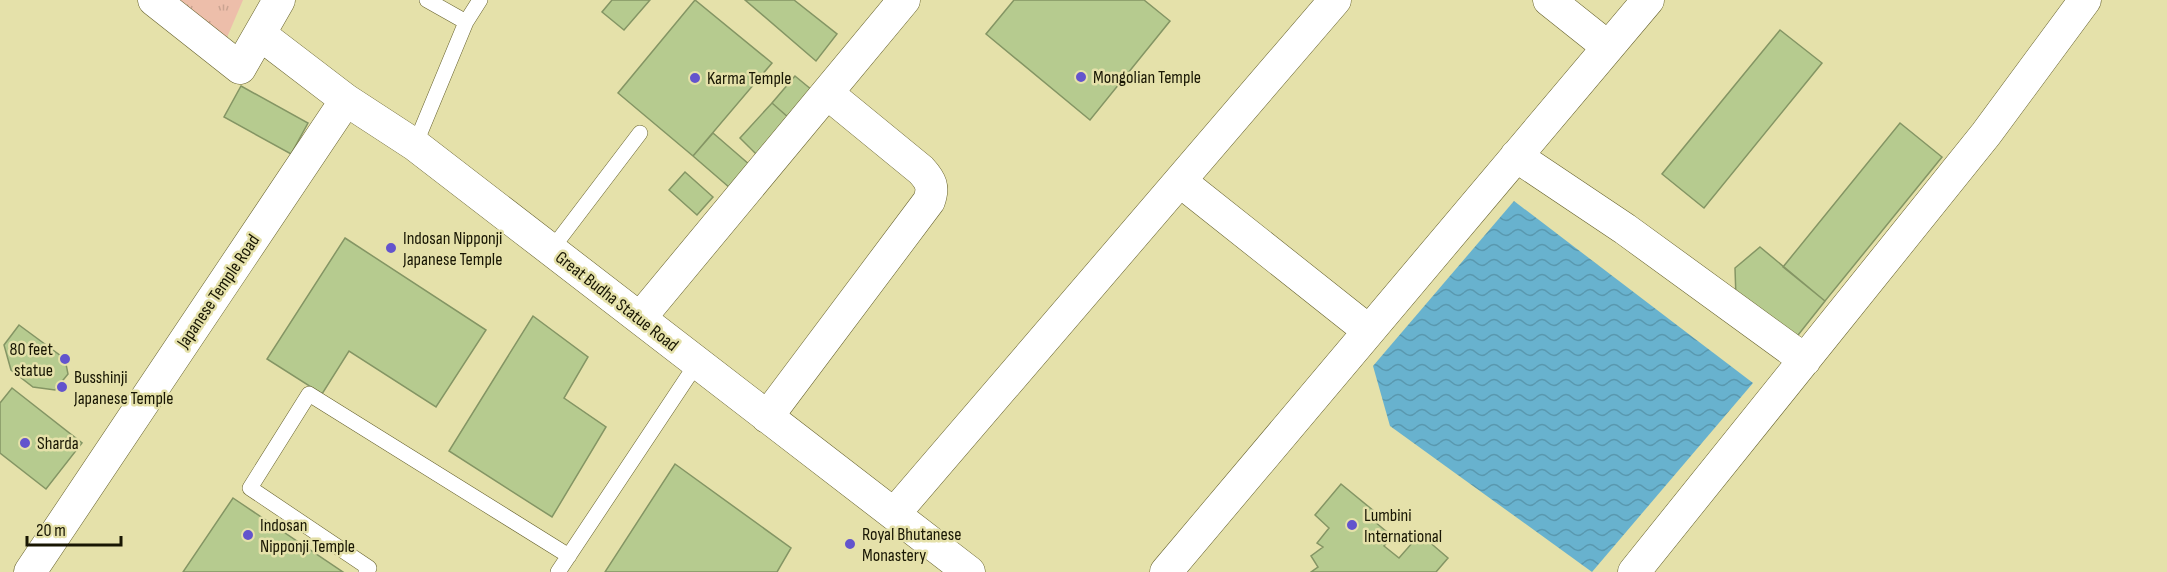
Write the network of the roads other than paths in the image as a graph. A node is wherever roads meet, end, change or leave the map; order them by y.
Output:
1 (153, 0) edge
2 (279, 0) edge
3 (427, 0) edge
4 (480, 0) edge
5 (904, 0) edge
6 (1335, 0) edge
7 (1549, 0) edge
8 (1648, 0) edge
9 (2085, 0) edge
10 (466, 22) junction
11 (261, 35) junction
12 (1608, 47) junction
13 (826, 93) junction
14 (346, 100) junction
15 (640, 133) dead end
16 (415, 145) junction
17 (1516, 156) junction
18 (1180, 181) junction
19 (552, 250) junction
20 (640, 318) junction
21 (1369, 331) junction
22 (1805, 360) junction
23 (697, 363) junction
24 (767, 417) junction
25 (894, 514) junction
26 (569, 556) junction
27 (30, 572) edge
28 (366, 572) edge
29 (558, 572) edge
30 (969, 572) edge
31 (1166, 572) edge
32 (1634, 572) edge

1 - 11 street
2 - 11 street
3 - 10 lane
4 - 10 lane
5 - 13 street
6 - 18 street
7 - 12 street
8 - 12 street
9 - 22 street
10 - 16 lane
11 - 14 street, Great Budha Statue Road
12 - 17 street
13 - 20 street
13 - 24 street
14 - 16 street, Great Budha Statue Road
14 - 27 street, Japanese Temple Road
15 - 19 lane
16 - 19 street, Great Budha Statue Road
17 - 21 street
17 - 22 street
18 - 21 street
18 - 25 street
19 - 20 street, Great Budha Statue Road
20 - 23 street, Great Budha Statue Road
21 - 31 street
22 - 32 street
23 - 24 street, Great Budha Statue Road
23 - 26 lane
24 - 25 street, Great Budha Statue Road
25 - 30 street, Great Budha Statue Road
26 - 28 lane
26 - 29 lane

